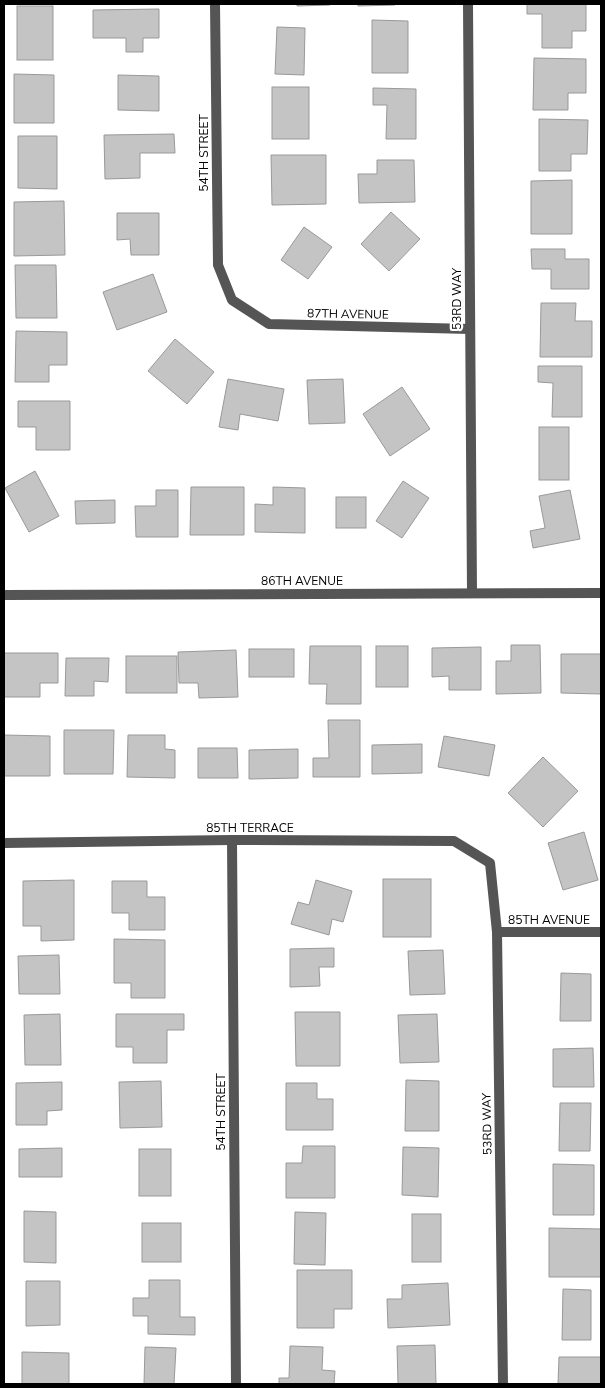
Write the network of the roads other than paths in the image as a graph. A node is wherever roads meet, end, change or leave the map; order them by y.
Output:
1 (216, 4) edge
2 (468, 4) edge
3 (232, 300) joint
4 (470, 329) junction
5 (601, 593) edge
6 (4, 594) edge
7 (472, 594) junction
8 (232, 840) junction
9 (4, 843) edge
10 (490, 863) joint
11 (497, 932) junction
12 (601, 932) edge
13 (236, 1384) edge
14 (502, 1384) edge

1 - 3 street, 54TH STREET
2 - 4 street, 53RD WAY
3 - 4 street, 87TH AVENUE
4 - 7 street, 53RD WAY
5 - 7 street, 86TH AVENUE
6 - 7 street, 86TH AVENUE
8 - 9 street, 85TH TERRACE
8 - 10 street, 85TH TERRACE
8 - 13 street, 54TH STREET
10 - 11 street, 53RD WAY
11 - 12 street, 85TH AVENUE
11 - 14 street, 53RD WAY

